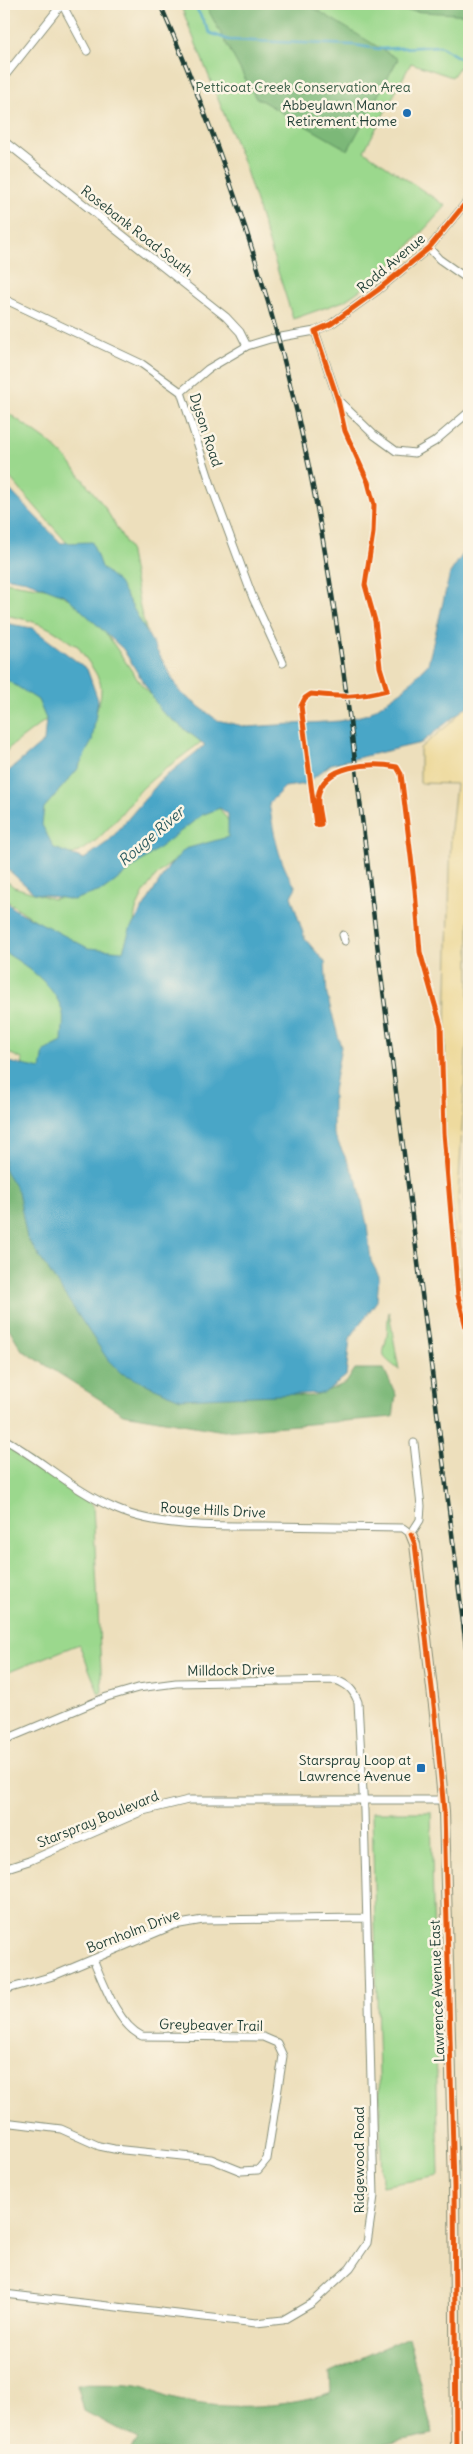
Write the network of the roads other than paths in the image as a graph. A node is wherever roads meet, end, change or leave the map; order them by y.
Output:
1 (62, 4) edge
2 (87, 51) dead end
3 (4, 76) edge
4 (4, 141) edge
5 (469, 199) edge
6 (429, 248) junction
7 (469, 280) edge
8 (4, 299) edge
9 (315, 331) junction
10 (247, 346) junction
11 (181, 392) junction
12 (469, 412) edge
13 (283, 663) dead end
14 (4, 1439) edge
15 (414, 1443) dead end
16 (412, 1534) junction
17 (4, 1740) edge
18 (443, 1800) junction
19 (363, 1801) junction
20 (4, 1869) edge
21 (366, 1918) junction
22 (93, 1959) junction
23 (4, 1990) edge
24 (4, 2122) edge
25 (4, 2294) edge
26 (456, 2450) edge

1 - 2 street
1 - 3 street
4 - 10 street, Rosebank Road South
5 - 6 street, Rodd Avenue
6 - 7 street
6 - 9 street, Rodd Avenue
8 - 11 street, Dyson Road
9 - 10 street, Rodd Avenue
9 - 12 street
10 - 11 street, Rodd Avenue
11 - 13 street, Dyson Road
14 - 16 street, Rouge Hills Drive
15 - 16 street
16 - 18 street, Lawrence Avenue East
17 - 19 street, Milldock Drive
18 - 19 street, Starspray Boulevard
18 - 26 street, Lawrence Avenue East
19 - 20 street, Starspray Boulevard
19 - 21 street, Ridgewood Road
21 - 22 street, Bornholm Drive
21 - 25 street, Ridgewood Road
22 - 23 street, Bornholm Drive
22 - 24 street, Greybeaver Trail

